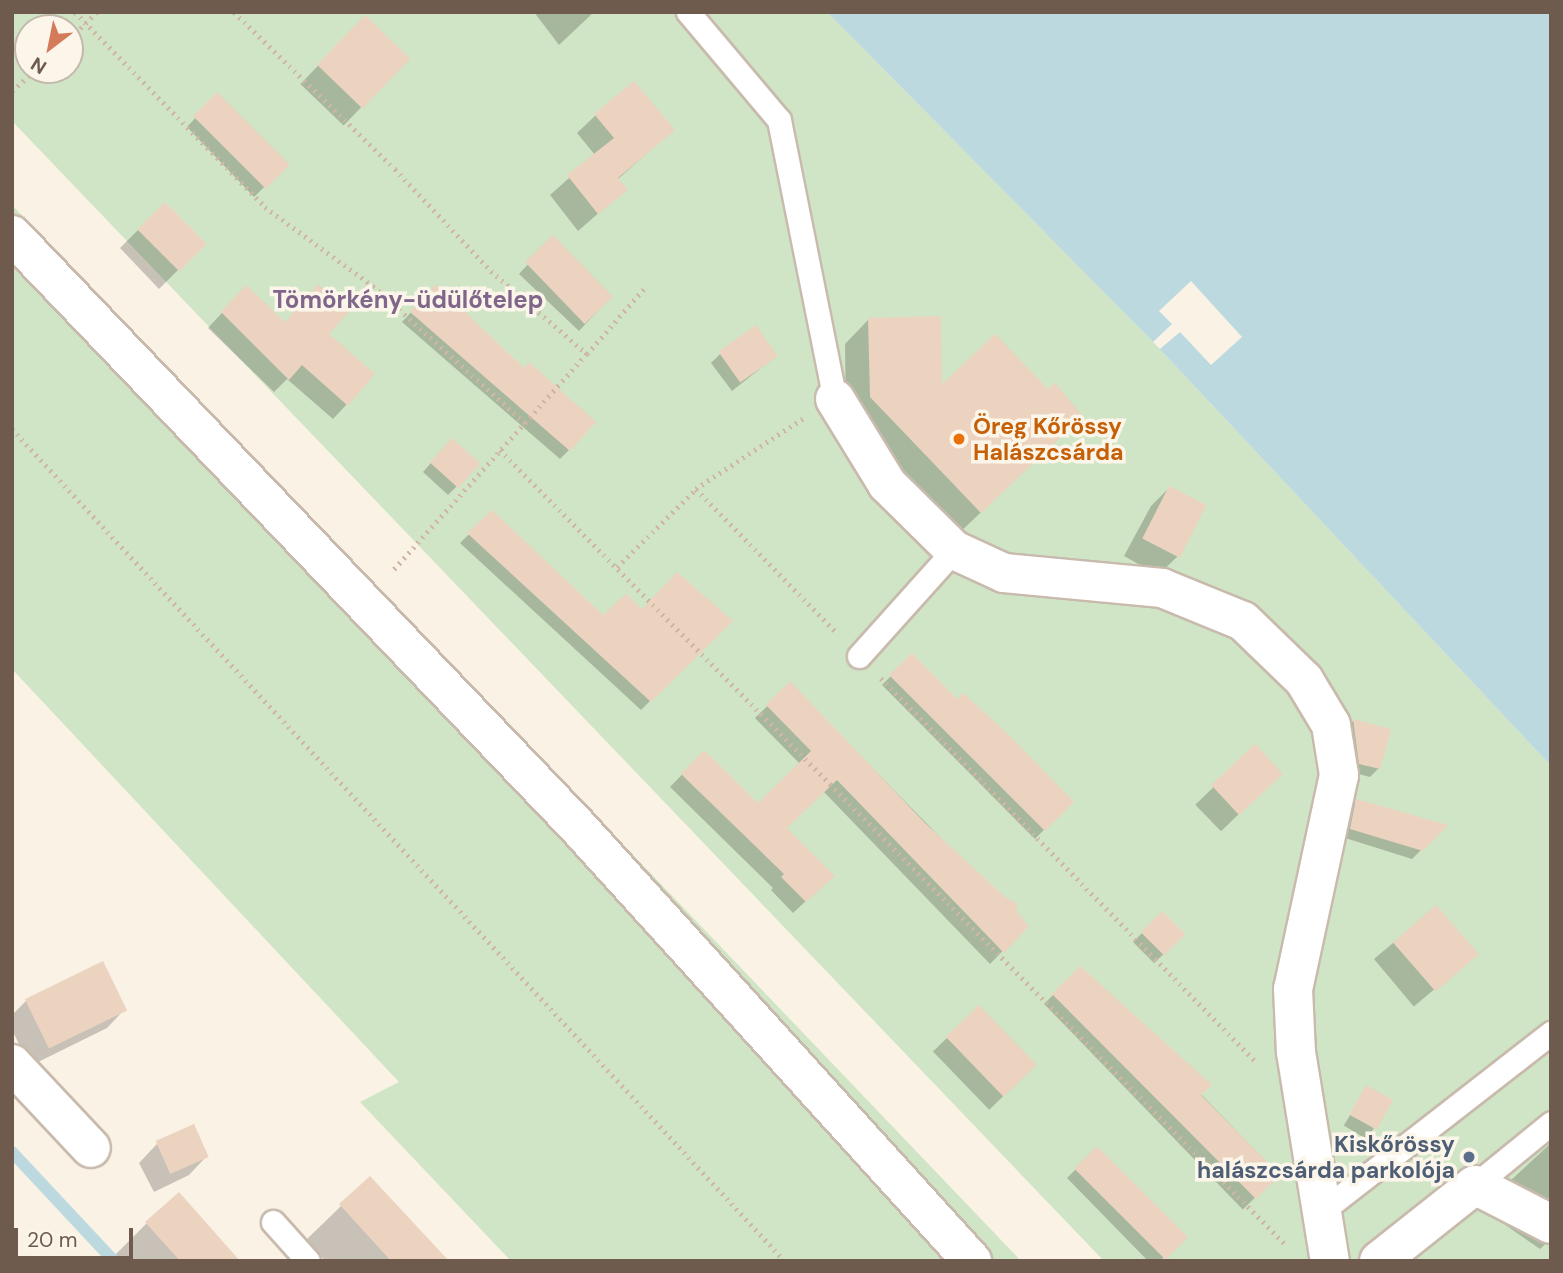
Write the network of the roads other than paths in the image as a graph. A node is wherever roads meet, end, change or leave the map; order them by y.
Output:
1 (688, 12) edge
2 (12, 235) edge
3 (835, 399) joint
4 (954, 550) junction
5 (859, 656) road end
6 (1551, 1033) edge
7 (12, 1064) edge
8 (1551, 1123) edge
9 (91, 1148) dead end
10 (1475, 1185) junction
11 (1322, 1212) junction
12 (273, 1222) dead end
13 (1551, 1224) edge
14 (308, 1261) edge
15 (972, 1261) edge
16 (1330, 1261) edge
17 (1379, 1261) edge

1 - 3 lane
2 - 15 street
3 - 4 street
4 - 5 lane
4 - 11 street
6 - 11 lane
7 - 9 street
8 - 10 lane
10 - 13 street
10 - 17 street
11 - 16 street
12 - 14 lane

